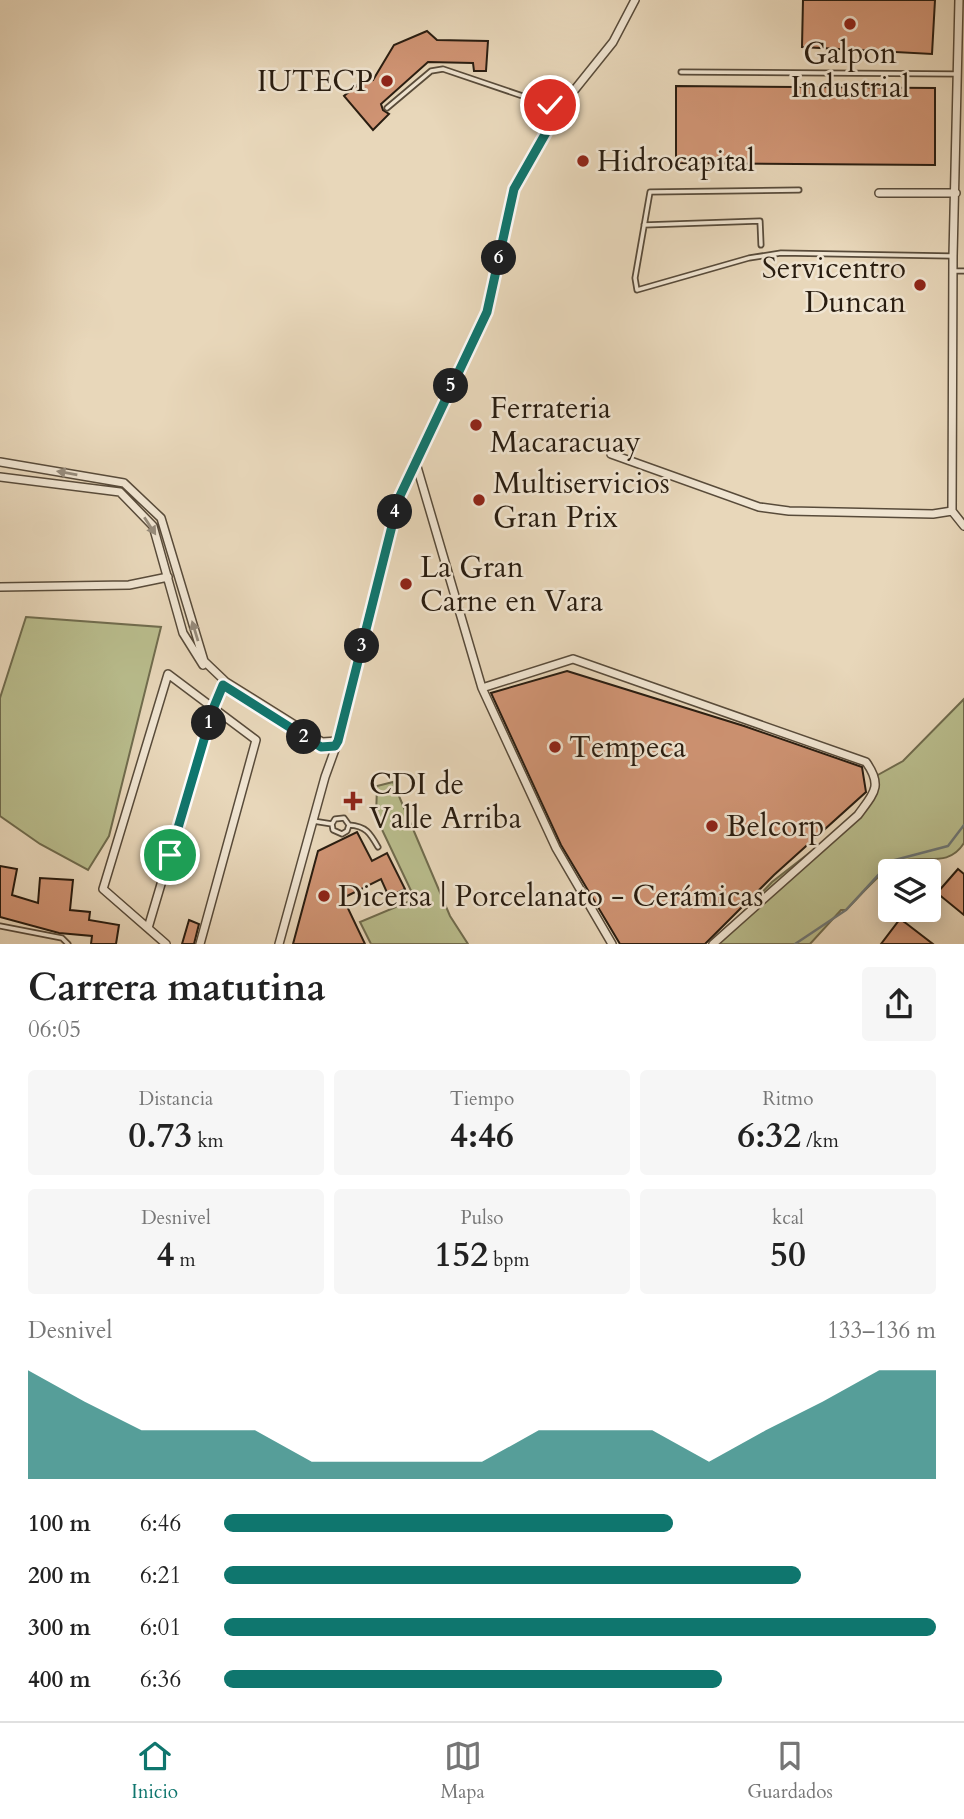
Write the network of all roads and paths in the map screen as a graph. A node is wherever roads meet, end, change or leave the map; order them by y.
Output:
1 (635, 0) edge
2 (959, 0) edge
3 (681, 72) dead end
4 (958, 74) junction
5 (387, 108) dead end
6 (560, 108) junction
7 (961, 130) edge
8 (799, 190) dead end
9 (879, 193) dead end
10 (956, 193) junction
11 (643, 225) junction
12 (761, 245) dead end
13 (953, 256) junction
14 (954, 271) junction
15 (964, 271) edge
16 (611, 454) dead end
17 (415, 459) junction
18 (0, 462) edge
19 (0, 477) edge
20 (952, 511) junction
21 (964, 526) edge
22 (168, 577) junction
23 (0, 587) edge
24 (223, 685) junction
25 (481, 688) junction
26 (213, 709) junction
27 (337, 744) junction
28 (313, 821) junction
29 (332, 824) junction
30 (349, 825) junction
31 (378, 847) dead end
32 (0, 926) edge
33 (148, 928) junction
34 (68, 944) edge
35 (166, 944) edge
36 (200, 944) edge
37 (279, 944) edge
38 (612, 944) edge
39 (713, 944) edge

1 - 6 street
2 - 4 street
3 - 4 lane
4 - 7 street
5 - 6 lane
6 - 17 street
7 - 10 street
8 - 11 lane
9 - 10 street
10 - 13 street
11 - 12 lane
11 - 13 lane
13 - 14 street
14 - 15 lane
14 - 20 street
16 - 20 street
17 - 25 street
17 - 27 street
27 -> 18 street
19 -> 22 street
20 - 21 street
22 - 23 street
22 - 24 street
24 - 26 street
24 - 27 street
25 - 38 street
25 - 39 street
26 - 33 street
26 - 33 street
26 - 36 street
27 - 28 street
28 - 29 lane
28 - 37 street
29 - 30 lane
29 - 30 lane
30 - 31 lane
32 - 34 lane
33 - 35 street

